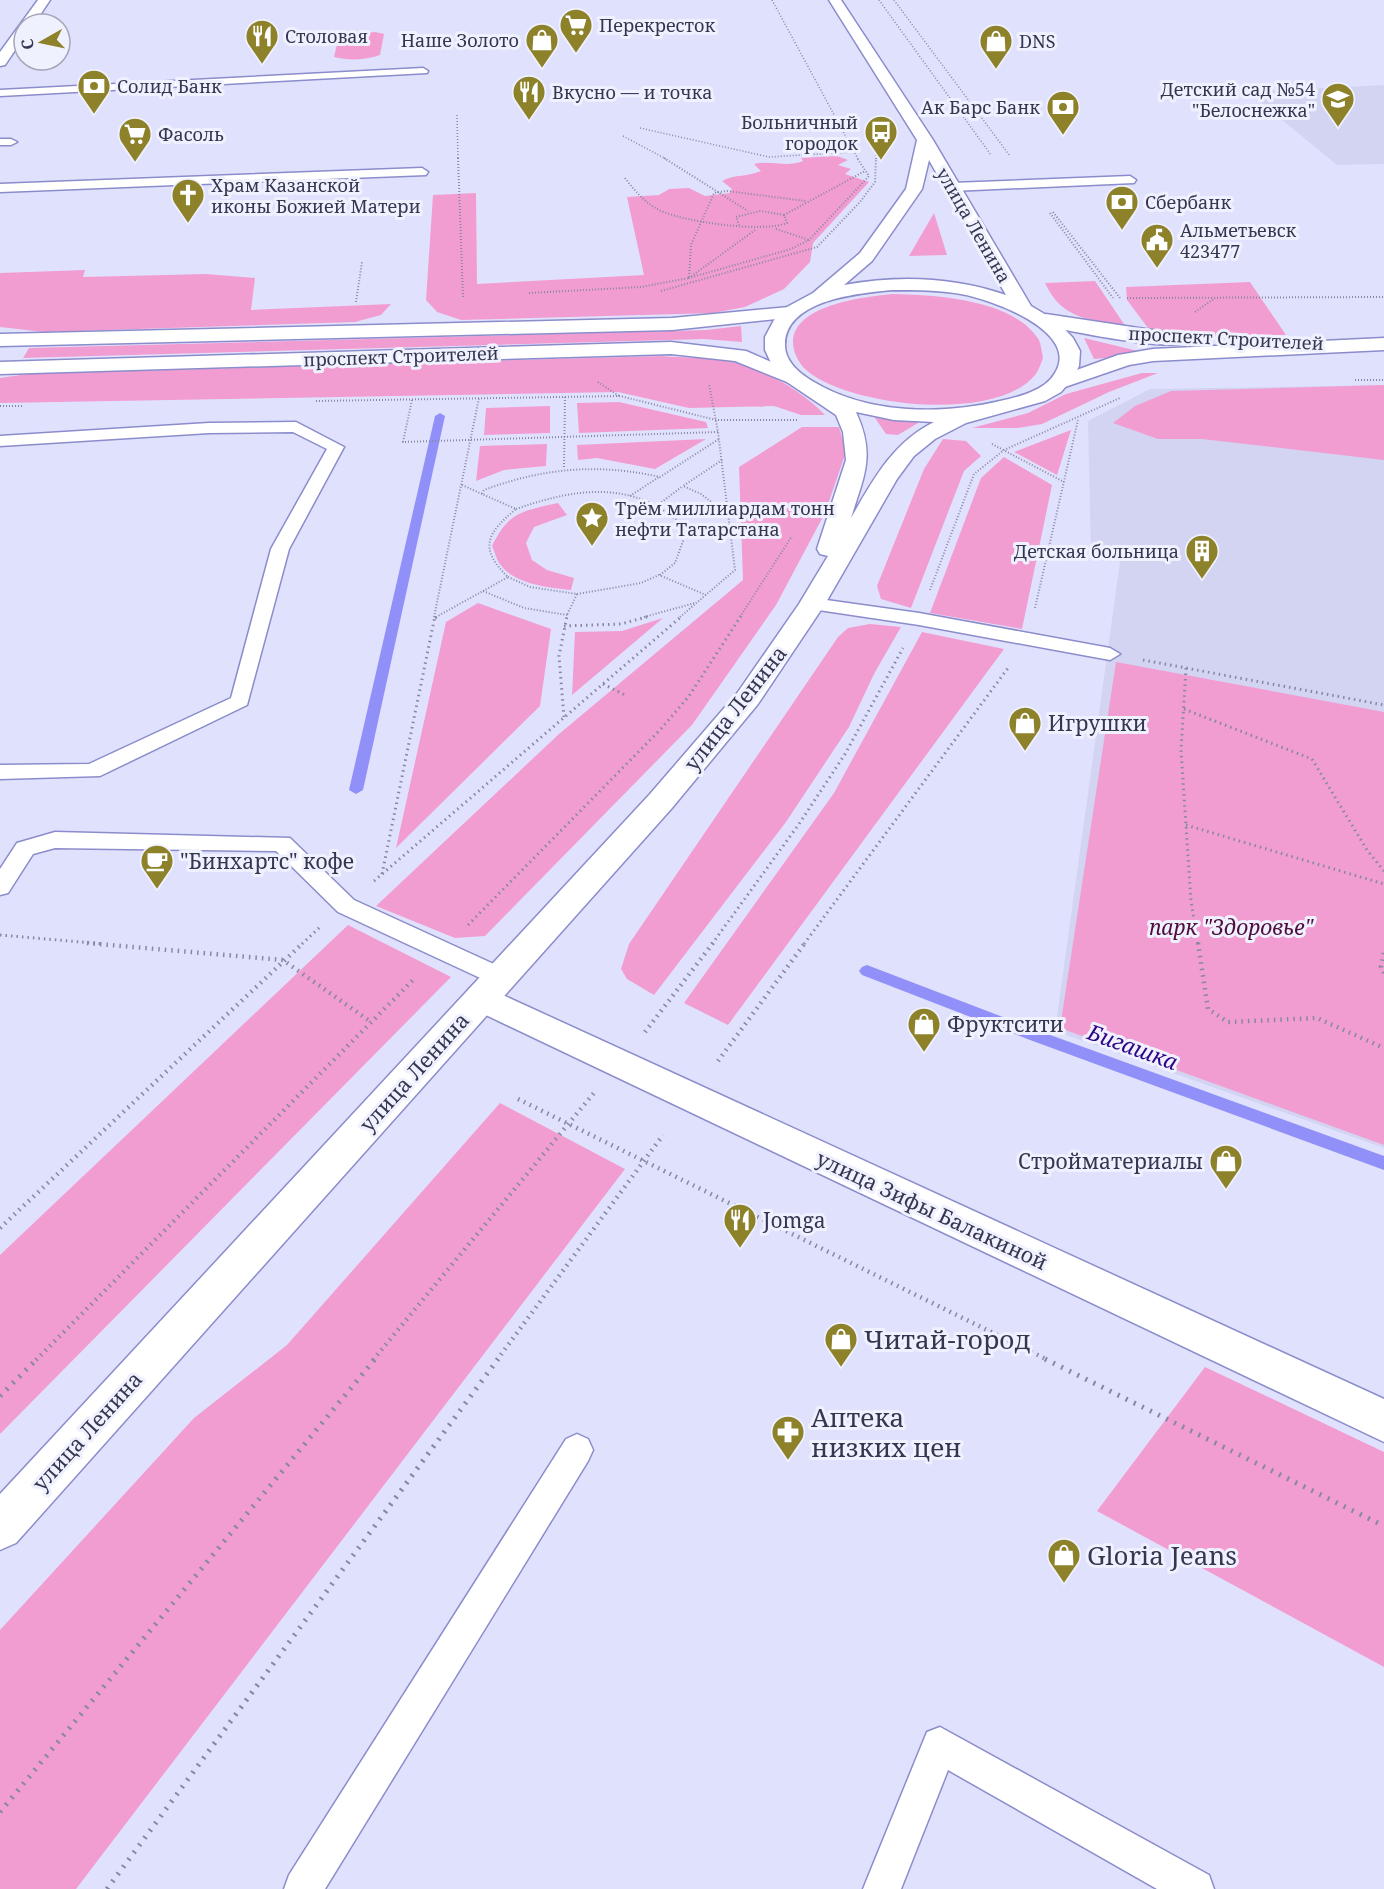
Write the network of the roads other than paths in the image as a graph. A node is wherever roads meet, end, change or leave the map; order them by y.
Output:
1 (835, 0) edge
2 (12, 45) edge
3 (0, 62) edge
4 (423, 71) dead end
5 (0, 93) edge
6 (925, 140) junction
7 (422, 172) dead end
8 (1130, 180) dead end
9 (952, 187) junction
10 (0, 188) edge
11 (815, 299) junction
12 (1024, 310) junction
13 (789, 313) junction
14 (1046, 320) junction
15 (1384, 344) edge
16 (3, 345) edge
17 (1335, 345) junction
18 (0, 368) edge
19 (796, 380) junction
20 (1059, 383) junction
21 (825, 396) junction
22 (986, 413) junction
23 (0, 441) edge
24 (812, 604) junction
25 (1110, 654) road end
26 (0, 772) edge
27 (0, 887) edge
28 (490, 987) junction
29 (1384, 1421) edge
30 (577, 1450) dead end
31 (14, 1495) edge
32 (0, 1527) edge
33 (303, 1889) edge
34 (882, 1889) edge
35 (1195, 1889) edge

1 - 6 main road, улица Ленина
2 - 3 main road
4 - 5 lane
6 - 9 main road, улица Ленина
6 - 11 main road, улица Ленина
7 - 10 lane
8 - 9 lane
9 - 12 main road, улица Ленина
11 - 12 main road
11 - 13 main road
12 - 14 main road
13 - 16 main road, проспект Строителей
13 - 19 main road
14 - 17 main road, проспект Строителей
14 - 20 main road
15 - 17 main road, проспект Строителей
17 - 20 main road, проспект Строителей
18 - 19 main road, проспект Строителей
19 - 21 main road, проспект Строителей
20 - 22 main road, проспект Строителей
21 - 22 main road
21 - 24 main road
22 - 24 main road
23 - 26 lane
24 - 25 lane
24 - 28 main road, улица Ленина
27 - 28 lane
28 - 29 main road, улица Зифы Балакиной
28 - 31 main road, улица Ленина
30 - 33 lane
31 - 32 main road, улица Ленина
34 - 35 lane

